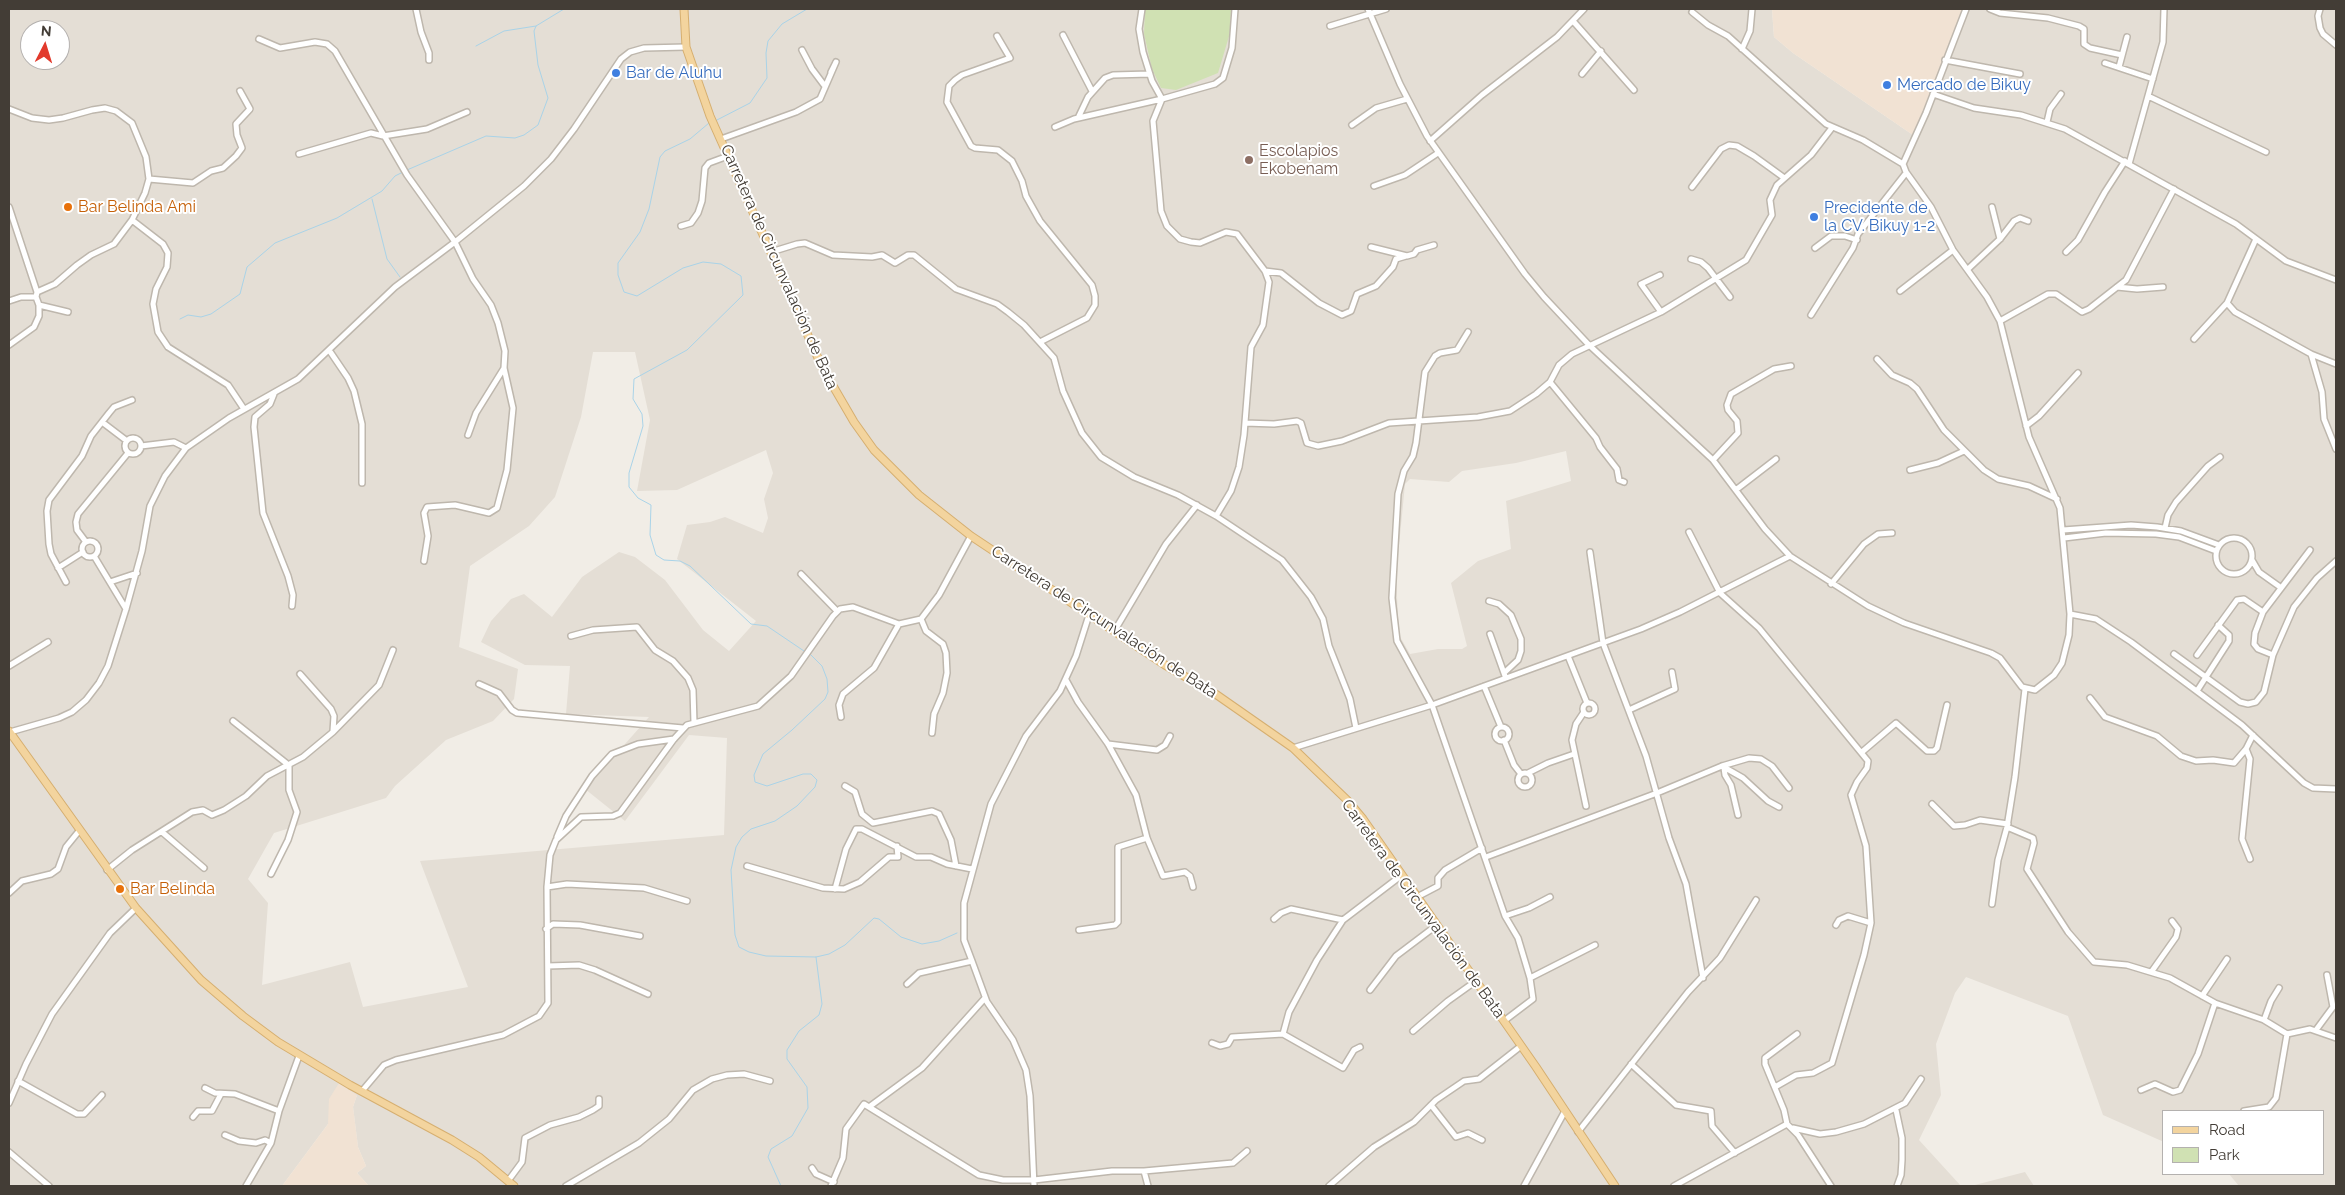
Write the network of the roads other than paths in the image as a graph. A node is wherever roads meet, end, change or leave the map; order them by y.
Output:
1 (416, 9) edge
2 (684, 9) edge
3 (1142, 9) edge
4 (1235, 9) edge
5 (1386, 9) edge
6 (1584, 9) edge
7 (1752, 9) edge
8 (1966, 9) edge
9 (1990, 9) edge
10 (2164, 9) edge
11 (2320, 9) edge
12 (1369, 11) edge
13 (1692, 12) dead end
14 (1573, 21) junction
15 (1330, 26) dead end
16 (1063, 35) dead end
17 (997, 36) dead end
18 (2127, 37) dead end
19 (259, 39) dead end
20 (2336, 45) edge
21 (686, 47) junction
22 (1742, 48) junction
23 (802, 50) dead end
24 (1600, 51) junction
25 (2122, 55) junction
26 (429, 60) dead end
27 (1945, 60) junction
28 (2105, 63) dead end
29 (2119, 67) junction
30 (831, 72) dead end
31 (1150, 74) junction
32 (1582, 74) dead end
33 (2020, 74) dead end
34 (2153, 79) junction
35 (824, 85) junction
36 (1634, 90) dead end
37 (240, 91) dead end
38 (1092, 91) junction
39 (1933, 94) junction
40 (2060, 94) dead end
41 (2148, 96) junction
42 (1162, 99) junction
43 (1407, 99) junction
44 (9, 109) edge
45 (467, 112) dead end
46 (1078, 118) junction
47 (2047, 122) junction
48 (1352, 124) dead end
49 (1055, 127) dead end
50 (1832, 128) junction
51 (384, 136) junction
52 (721, 139) junction
53 (1430, 141) junction
54 (2266, 152) dead end
55 (1438, 153) junction
56 (299, 154) dead end
57 (728, 156) junction
58 (2127, 162) junction
59 (1903, 164) junction
60 (1906, 173) junction
61 (1783, 177) junction
62 (149, 179) junction
63 (1374, 186) dead end
64 (1692, 187) dead end
65 (2174, 189) junction
66 (9, 207) edge
67 (1992, 207) dead end
68 (132, 220) junction
69 (2028, 221) dead end
70 (681, 226) dead end
71 (2000, 239) junction
72 (2256, 239) junction
73 (1857, 240) junction
74 (455, 242) junction
75 (1434, 245) dead end
76 (1371, 247) dead end
77 (1815, 248) dead end
78 (1953, 250) junction
79 (771, 252) junction
80 (2066, 252) dead end
81 (1406, 256) junction
82 (1692, 259) dead end
83 (1968, 269) junction
84 (1265, 271) junction
85 (1660, 275) dead end
86 (2335, 277) edge
87 (1717, 279) junction
88 (2126, 280) junction
89 (2117, 287) junction
90 (2163, 287) dead end
91 (2128, 288) junction
92 (1900, 291) dead end
93 (37, 294) junction
94 (1730, 297) dead end
95 (9, 301) edge
96 (2227, 303) junction
97 (39, 305) junction
98 (68, 312) dead end
99 (1661, 312) junction
100 (1811, 315) dead end
101 (2000, 321) junction
102 (1468, 332) dead end
103 (2194, 339) dead end
104 (1040, 342) junction
105 (9, 345) edge
106 (1589, 345) junction
107 (329, 350) junction
108 (2311, 354) junction
109 (1877, 359) dead end
110 (2336, 364) edge
111 (1791, 366) dead end
112 (504, 368) junction
113 (2078, 373) dead end
114 (1550, 382) junction
115 (274, 394) junction
116 (132, 400) dead end
117 (244, 409) junction
118 (1419, 421) junction
119 (102, 422) junction
120 (1245, 423) junction
121 (2026, 426) junction
122 (468, 435) dead end
123 (127, 441) junction
124 (141, 446) junction
125 (186, 448) junction
126 (2336, 450) edge
127 (1964, 451) junction
128 (128, 453) junction
129 (2220, 457) dead end
130 (1776, 459) dead end
131 (1713, 460) junction
132 (1910, 470) dead end
133 (1624, 482) dead end
134 (362, 483) dead end
135 (1736, 489) junction
136 (2057, 499) junction
137 (1198, 505) junction
138 (1216, 516) junction
139 (2165, 528) junction
140 (2063, 530) junction
141 (1689, 532) dead end
142 (1892, 533) dead end
143 (971, 536) junction
144 (2064, 538) junction
145 (86, 542) junction
146 (2219, 545) junction
147 (2310, 550) dead end
148 (2216, 551) junction
149 (83, 552) junction
150 (1590, 552) dead end
151 (94, 556) junction
152 (1790, 556) junction
153 (2252, 560) junction
154 (424, 561) dead end
155 (2336, 561) edge
156 (58, 568) junction
157 (2246, 570) junction
158 (2259, 572) junction
159 (136, 573) junction
160 (800, 574) dead end
161 (66, 582) dead end
162 (110, 582) junction
163 (1831, 584) junction
164 (2280, 587) junction
165 (1720, 593) junction
166 (1488, 601) dead end
167 (292, 606) dead end
168 (126, 609) junction
169 (837, 610) junction
170 (2263, 612) junction
171 (2070, 614) junction
172 (1089, 615) junction
173 (921, 619) junction
174 (899, 624) junction
175 (2218, 625) junction
176 (1115, 630) junction
177 (1490, 634) dead end
178 (571, 636) dead end
179 (48, 642) dead end
180 (1603, 643) junction
181 (393, 650) dead end
182 (2174, 654) dead end
183 (2197, 655) dead end
184 (2273, 655) junction
185 (1568, 656) junction
186 (9, 666) edge
187 (1672, 672) dead end
188 (300, 674) dead end
189 (1505, 676) junction
190 (2206, 678) junction
191 (1066, 680) junction
192 (479, 684) dead end
193 (1484, 686) junction
194 (2026, 689) junction
195 (2197, 691) junction
196 (2090, 698) dead end
197 (1588, 703) junction
198 (1432, 705) junction
199 (1946, 705) dead end
200 (1629, 710) junction
201 (1584, 712) junction
202 (841, 717) dead end
203 (234, 721) dead end
204 (694, 723) junction
205 (1500, 727) junction
206 (683, 728) junction
207 (1356, 728) junction
208 (9, 731) edge
209 (333, 732) junction
210 (932, 733) dead end
211 (1170, 736) dead end
212 (2253, 736) junction
213 (674, 739) junction
214 (1504, 740) junction
215 (1108, 744) junction
216 (1293, 748) junction
217 (2246, 749) junction
218 (1862, 752) junction
219 (1574, 754) junction
220 (288, 766) junction
221 (1723, 767) junction
222 (1528, 773) junction
223 (1521, 774) junction
224 (845, 786) dead end
225 (1789, 788) dead end
226 (2336, 789) edge
227 (1657, 793) junction
228 (1932, 804) dead end
229 (1586, 806) dead end
230 (1780, 807) dead end
231 (1738, 816) dead end
232 (2007, 826) junction
233 (79, 831) junction
234 (162, 832) junction
235 (1147, 838) junction
236 (556, 840) junction
237 (897, 846) junction
238 (1482, 848) junction
239 (1486, 857) junction
240 (2250, 859) dead end
241 (747, 866) dead end
242 (956, 866) junction
243 (204, 868) dead end
244 (972, 869) junction
245 (106, 870) junction
246 (271, 874) dead end
247 (1402, 875) junction
248 (547, 887) junction
249 (1193, 887) dead end
250 (835, 889) junction
251 (9, 893) edge
252 (1418, 897) junction
253 (1550, 897) dead end
254 (1756, 900) dead end
255 (687, 901) dead end
256 (1992, 904) dead end
257 (136, 908) junction
258 (1505, 916) junction
259 (1274, 919) dead end
260 (1343, 920) junction
261 (2172, 921) dead end
262 (1870, 923) junction
263 (1437, 925) junction
264 (1836, 925) dead end
265 (546, 929) junction
266 (1080, 930) dead end
267 (640, 936) dead end
268 (1595, 945) dead end
269 (2227, 958) dead end
270 (972, 961) junction
271 (548, 966) junction
272 (2152, 971) junction
273 (2327, 975) dead end
274 (1530, 978) junction
275 (1703, 978) junction
276 (1476, 981) junction
277 (907, 984) dead end
278 (2279, 988) dead end
279 (1370, 990) dead end
280 (648, 994) dead end
281 (2202, 996) junction
282 (986, 998) junction
283 (2215, 1003) junction
284 (2264, 1020) junction
285 (1504, 1022) junction
286 (2316, 1030) junction
287 (1414, 1032) dead end
288 (1282, 1034) junction
289 (1797, 1034) dead end
290 (2287, 1034) junction
291 (2336, 1038) edge
292 (1212, 1043) dead end
293 (1521, 1046) junction
294 (1360, 1047) dead end
295 (299, 1056) junction
296 (1631, 1064) junction
297 (1921, 1079) dead end
298 (18, 1081) junction
299 (770, 1081) dead end
300 (1775, 1087) junction
301 (205, 1088) dead end
302 (2141, 1090) dead end
303 (362, 1091) junction
304 (221, 1094) junction
305 (102, 1095) dead end
306 (599, 1099) dead end
307 (9, 1103) edge
308 (1431, 1105) junction
309 (870, 1107) junction
310 (1896, 1110) junction
311 (2250, 1110) edge
312 (279, 1111) junction
313 (1565, 1112) junction
314 (193, 1117) dead end
315 (1789, 1126) junction
316 (1578, 1132) junction
317 (225, 1135) dead end
318 (1482, 1140) dead end
319 (271, 1143) junction
320 (1247, 1151) dead end
321 (9, 1152) edge
322 (1735, 1153) junction
323 (812, 1168) dead end
324 (1144, 1171) junction
325 (508, 1181) junction
326 (1034, 1183) edge
327 (832, 1184) edge
328 (49, 1186) edge
329 (246, 1186) edge
330 (514, 1186) edge
331 (566, 1186) edge
332 (1148, 1186) edge
333 (1329, 1186) edge
334 (1524, 1186) edge
335 (1615, 1186) edge
336 (1674, 1186) edge
337 (1831, 1186) edge
338 (1897, 1186) edge

1 - 26 street
2 - 21 main road, Carretera de Circunvalación de Bata
3 - 31 street
4 - 42 street
5 - 12 street
6 - 14 street
7 - 22 street
8 - 27 street
9 - 25 street
10 - 34 street
11 - 20 street
12 - 15 street
12 - 43 street
13 - 22 street
14 - 24 street
14 - 53 street
16 - 38 street
17 - 104 street
18 - 25 street
19 - 51 street
21 - 52 main road, Carretera de Circunvalación de Bata
21 - 74 street
22 - 50 street
23 - 35 street
24 - 32 street
24 - 36 street
25 - 29 street
27 - 33 street
27 - 39 street
28 - 29 street
29 - 34 street
30 - 35 street
31 - 38 street
31 - 42 street
34 - 41 street
35 - 52 street
37 - 62 street
38 - 46 street
39 - 47 street
39 - 59 street
40 - 47 street
41 - 54 street
41 - 58 street
42 - 46 street
42 - 84 street
43 - 48 street
43 - 53 street
44 - 62 street
45 - 51 street
46 - 49 street
47 - 58 street
50 - 59 street
50 - 61 street
51 - 56 street
51 - 74 street
52 - 57 main road, Carretera de Circunvalación de Bata
53 - 55 street
55 - 63 street
55 - 106 street
57 - 70 street
57 - 79 main road, Carretera de Circunvalación de Bata
58 - 65 street
58 - 80 street
59 - 60 street
60 - 73 street
60 - 78 street
61 - 64 street
61 - 87 street
62 - 68 street
65 - 72 street
65 - 88 street
66 - 93 street
67 - 71 street
68 - 93 street
68 - 117 street
69 - 71 street
71 - 83 street
72 - 86 street
72 - 96 street
73 - 77 street
73 - 100 street
74 - 107 street
74 - 112 street
75 - 81 street
76 - 81 street
78 - 83 street
78 - 92 street
79 - 104 street
79 - 143 main road, Carretera de Circunvalación de Bata
81 - 84 street
82 - 87 street
83 - 101 street
84 - 120 street
85 - 99 street
87 - 94 street
87 - 99 street
88 - 89 street
88 - 91 street
89 - 91 street
89 - 101 street
90 - 91 street
93 - 95 street
93 - 97 street
96 - 103 street
96 - 108 street
97 - 98 street
97 - 105 street
99 - 106 street
101 - 121 street
102 - 118 street
104 - 137 street
106 - 114 street
106 - 131 street
107 - 115 street
107 - 134 street
108 - 110 street
108 - 126 street
109 - 127 street
111 - 131 street
112 - 122 street
112 - 154 street
113 - 121 street
114 - 118 street
114 - 133 street
115 - 117 street
115 - 167 street
116 - 119 street
117 - 125 street
118 - 120 street
118 - 198 street
119 - 123 street
119 - 156 street
120 - 138 street
121 - 136 street
123 - 124 street
123 - 128 street
124 - 125 street
124 - 128 street
125 - 159 street
127 - 132 street
127 - 136 street
128 - 145 street
129 - 139 street
130 - 135 street
131 - 135 street
135 - 152 street
136 - 140 street
137 - 138 street
137 - 176 street
138 - 207 street
139 - 140 street
139 - 146 street
140 - 144 street
141 - 165 street
142 - 163 street
143 - 172 main road, Carretera de Circunvalación de Bata
143 - 173 street
144 - 148 street
144 - 171 street
145 - 149 street
145 - 151 street
146 - 148 street
146 - 153 street
147 - 164 street
148 - 157 street
149 - 151 street
149 - 156 street
150 - 180 street
151 - 162 street
152 - 163 street
152 - 165 street
153 - 157 street
153 - 158 street
155 - 184 street
156 - 161 street
157 - 158 street
158 - 164 street
159 - 162 street
159 - 168 street
160 - 169 street
162 - 168 street
163 - 194 street
164 - 170 street
165 - 180 street
165 - 218 street
166 - 189 street
168 - 208 street
169 - 174 street
169 - 204 street
170 - 175 street
170 - 184 street
171 - 194 street
171 - 195 street
172 - 176 main road, Carretera de Circunvalación de Bata
172 - 191 street
173 - 174 street
173 - 210 street
174 - 202 street
175 - 183 street
175 - 190 street
176 - 216 main road, Carretera de Circunvalación de Bata
177 - 189 street
178 - 204 street
179 - 186 street
180 - 185 street
180 - 200 street
181 - 209 street
182 - 190 street
184 - 190 street
185 - 189 street
185 - 197 street
187 - 200 street
188 - 209 street
189 - 193 street
190 - 195 street
191 - 215 street
191 - 244 street
192 - 206 street
193 - 198 street
193 - 205 street
194 - 232 street
195 - 212 street
196 - 217 street
197 - 201 street
197 - 201 street
198 - 207 street
198 - 238 street
199 - 218 street
200 - 227 street
201 - 219 street
203 - 220 street
204 - 206 street
205 - 214 street
205 - 214 street
206 - 213 street
207 - 216 street
208 - 233 main road
209 - 220 street
211 - 215 street
212 - 217 street
212 - 226 street
213 - 236 street
213 - 236 street
214 - 223 street
215 - 235 street
216 - 247 main road, Carretera de Circunvalación de Bata
217 - 240 street
218 - 262 street
219 - 222 street
219 - 229 street
220 - 234 street
220 - 246 street
221 - 225 street
221 - 227 street
221 - 230 street
221 - 231 street
222 - 223 street
222 - 223 street
224 - 242 street
227 - 239 street
227 - 275 street
228 - 232 street
232 - 256 street
232 - 272 street
233 - 245 main road
233 - 251 street
234 - 243 street
234 - 245 street
235 - 249 street
235 - 266 street
236 - 248 street
237 - 242 street
237 - 250 street
237 - 250 street
238 - 239 street
238 - 252 street
239 - 258 street
241 - 250 street
242 - 244 street
244 - 270 street
245 - 257 main road
247 - 252 main road, Carretera de Circunvalación de Bata
247 - 260 street
248 - 255 street
248 - 265 street
252 - 263 main road, Carretera de Circunvalación de Bata
253 - 258 street
254 - 275 street
257 - 295 main road
257 - 298 street
258 - 274 street
259 - 260 street
260 - 288 street
261 - 272 street
262 - 264 street
262 - 300 street
263 - 276 main road, Carretera de Circunvalación de Bata
263 - 279 street
265 - 267 street
265 - 271 street
268 - 274 street
269 - 281 street
270 - 277 street
270 - 282 street
271 - 280 street
271 - 303 street
272 - 281 street
273 - 286 street
274 - 285 street
275 - 296 street
276 - 285 main road, Carretera de Circunvalación de Bata
276 - 287 street
278 - 284 street
281 - 283 street
282 - 309 street
282 - 326 street
283 - 284 street
283 - 302 street
284 - 290 street
285 - 293 main road, Carretera de Circunvalación de Bata
286 - 290 street
286 - 291 street
288 - 292 street
288 - 294 street
289 - 300 street
290 - 311 street
293 - 308 street
293 - 313 main road, Carretera de Circunvalación de Bata
295 - 303 main road
295 - 312 street
296 - 316 street
296 - 322 street
297 - 310 street
298 - 305 street
298 - 307 street
299 - 331 street
300 - 315 street
301 - 304 street
303 - 325 main road
304 - 312 street
304 - 314 street
306 - 325 street
308 - 318 street
308 - 333 street
309 - 326 street
309 - 327 street
310 - 315 street
310 - 338 street
312 - 319 street
313 - 316 main road, Carretera de Circunvalación de Bata
313 - 334 street
315 - 322 street
315 - 337 street
316 - 335 main road, Carretera de Circunvalación de Bata
317 - 319 street
319 - 329 street
320 - 324 street
321 - 328 street
322 - 336 street
323 - 327 street
324 - 326 street
324 - 332 street
325 - 330 main road

